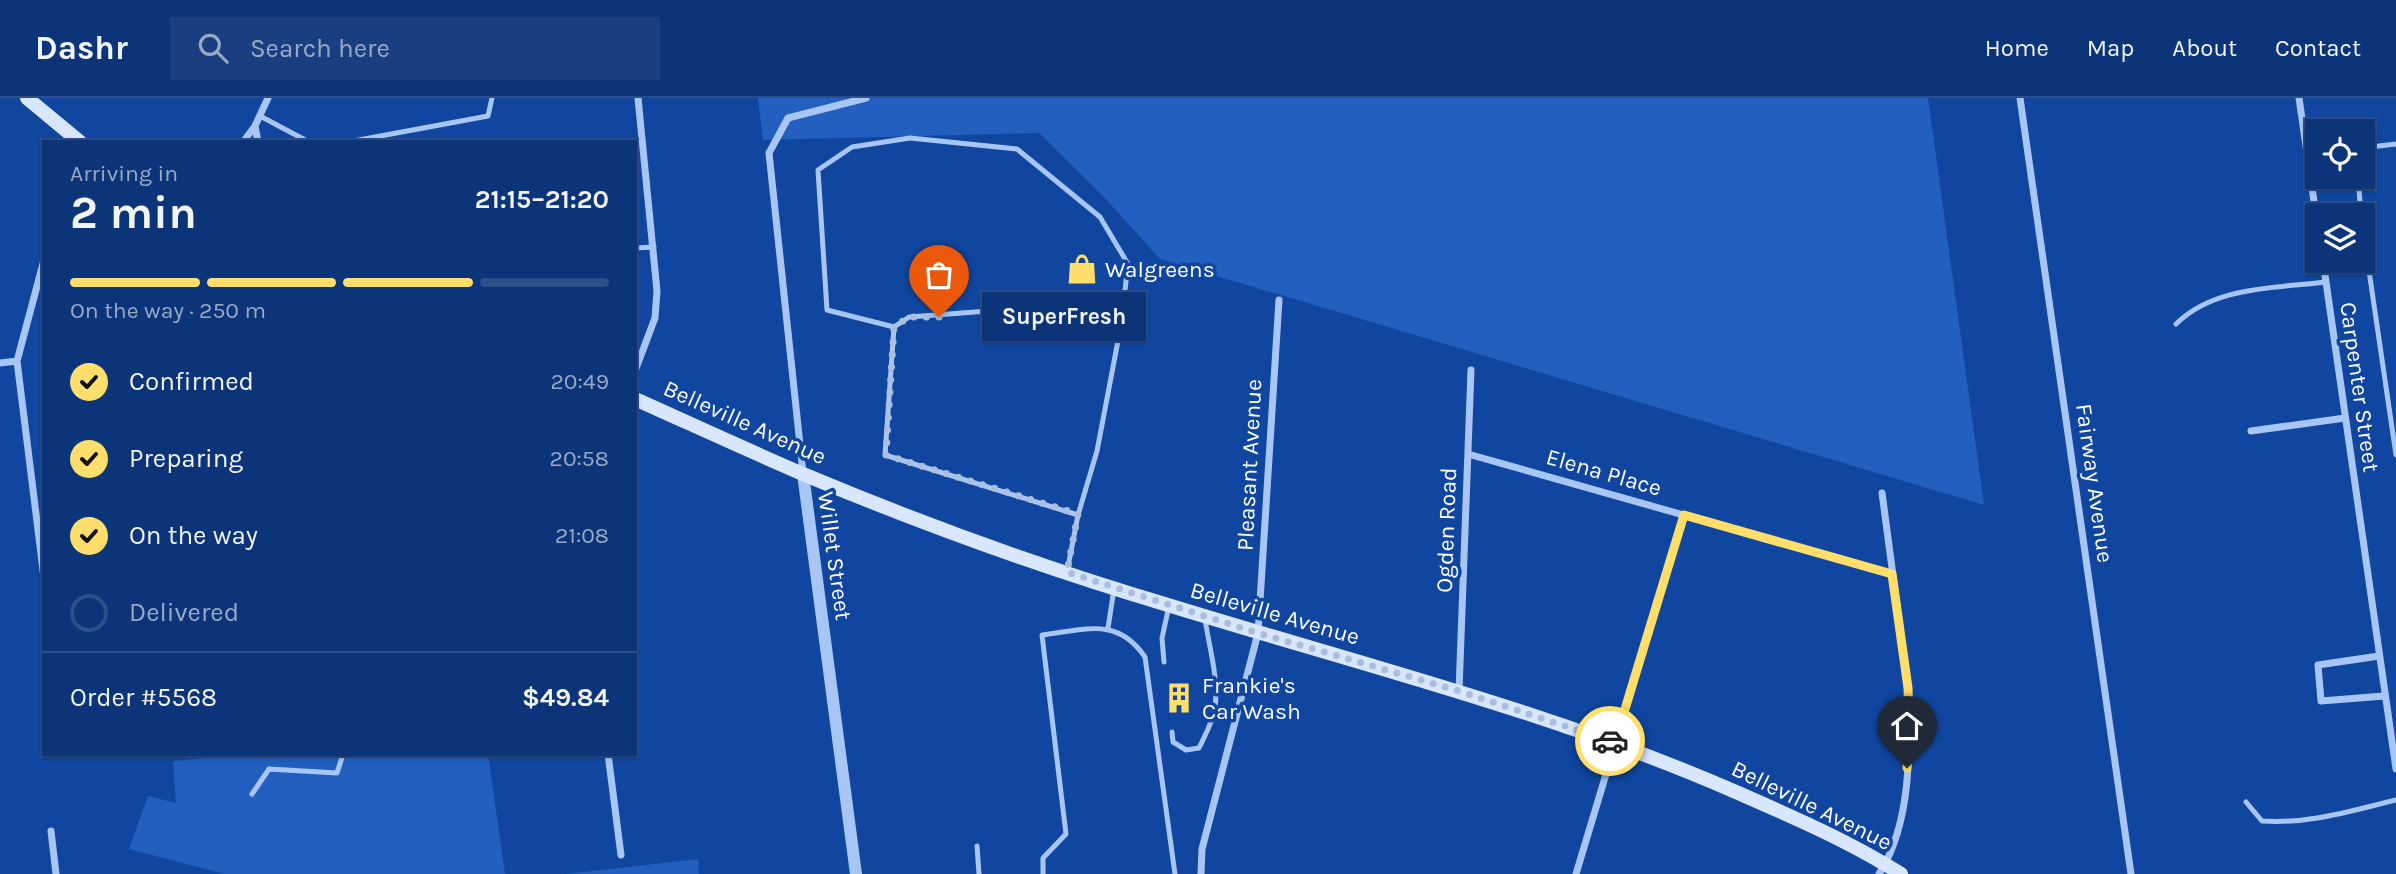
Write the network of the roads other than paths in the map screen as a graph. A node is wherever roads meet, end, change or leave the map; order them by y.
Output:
1 (27, 98) edge
2 (268, 98) edge
3 (492, 98) edge
4 (638, 98) edge
5 (866, 98) edge
6 (2020, 98) edge
7 (2299, 98) edge
8 (260, 116) junction
9 (255, 126) junction
10 (77, 140) edge
11 (244, 140) edge
12 (258, 140) edge
13 (305, 140) edge
14 (359, 140) edge
15 (2396, 144) edge
16 (2375, 146) edge
17 (2314, 203) edge
18 (654, 247) junction
19 (637, 248) edge
20 (42, 267) edge
21 (2325, 273) edge
22 (2369, 273) edge
23 (2326, 282) junction
24 (1279, 300) dead end
25 (1123, 302) junction
26 (2176, 324) dead end
27 (894, 327) junction
28 (17, 361) junction
29 (0, 363) edge
30 (637, 366) edge
31 (1471, 370) dead end
32 (637, 400) edge
33 (2345, 418) junction
34 (2251, 431) dead end
35 (1468, 454) junction
36 (2396, 455) edge
37 (803, 474) junction
38 (1882, 493) dead end
39 (1078, 514) junction
40 (1684, 515) junction
41 (42, 562) edge
42 (1067, 572) junction
43 (1892, 574) junction
44 (1114, 589) junction
45 (1169, 606) junction
46 (1205, 616) junction
47 (1108, 628) junction
48 (1258, 633) junction
49 (2379, 656) junction
50 (1164, 662) dead end
51 (1459, 691) junction
52 (2385, 696) junction
53 (1172, 732) dead end
54 (1615, 742) junction
55 (342, 756) edge
56 (608, 756) edge
57 (2396, 769) edge
58 (252, 794) dead end
59 (2396, 800) edge
60 (2246, 802) dead end
61 (51, 831) dead end
62 (977, 846) dead end
63 (621, 855) dead end
64 (1882, 869) edge
65 (56, 874) edge
66 (856, 874) edge
67 (979, 874) edge
68 (1043, 874) edge
69 (1175, 874) edge
70 (1201, 874) edge
71 (1576, 874) edge
72 (1901, 874) edge
73 (2131, 874) edge

1 - 10 main road
2 - 8 street
3 - 14 lane
4 - 18 street
5 - 37 street, Willet Street
6 - 73 street, Fairway Avenue
7 - 17 street
8 - 9 street
8 - 13 lane
9 - 11 street
9 - 12 street
15 - 16 lane
18 - 19 lane
18 - 30 street
20 - 28 street
21 - 23 street, Carpenter Street
22 - 36 lane
23 - 26 lane
23 - 33 street, Carpenter Street
24 - 48 street, Pleasant Avenue
25 - 27 lane
25 - 27 lane
25 - 39 lane
27 - 39 lane
28 - 29 street
28 - 41 street
31 - 35 street, Ogden Road
32 - 37 main road, Belleville Avenue
33 - 34 street
33 - 49 street, Carpenter Street
35 - 40 street, Elena Place
35 - 51 street, Ogden Road
37 - 42 main road, Belleville Avenue
37 - 66 street, Willet Street
38 - 43 street
39 - 42 lane
40 - 43 street, Elena Place
40 - 54 street
42 - 44 main road, Belleville Avenue
43 - 64 street
44 - 45 main road, Belleville Avenue
44 - 47 lane
45 - 46 main road, Belleville Avenue
45 - 50 lane
46 - 48 main road, Belleville Avenue
46 - 53 lane
47 - 68 lane
47 - 69 lane
48 - 51 main road, Belleville Avenue
48 - 70 street, Pleasant Avenue
49 - 52 street, Carpenter Street
49 - 52 street
51 - 54 main road, Belleville Avenue
52 - 57 street, Carpenter Street
54 - 64 main road, Belleville Avenue
54 - 71 street
55 - 58 lane
56 - 63 street
59 - 60 lane
61 - 65 street
62 - 67 lane
64 - 72 main road, Belleville Avenue

